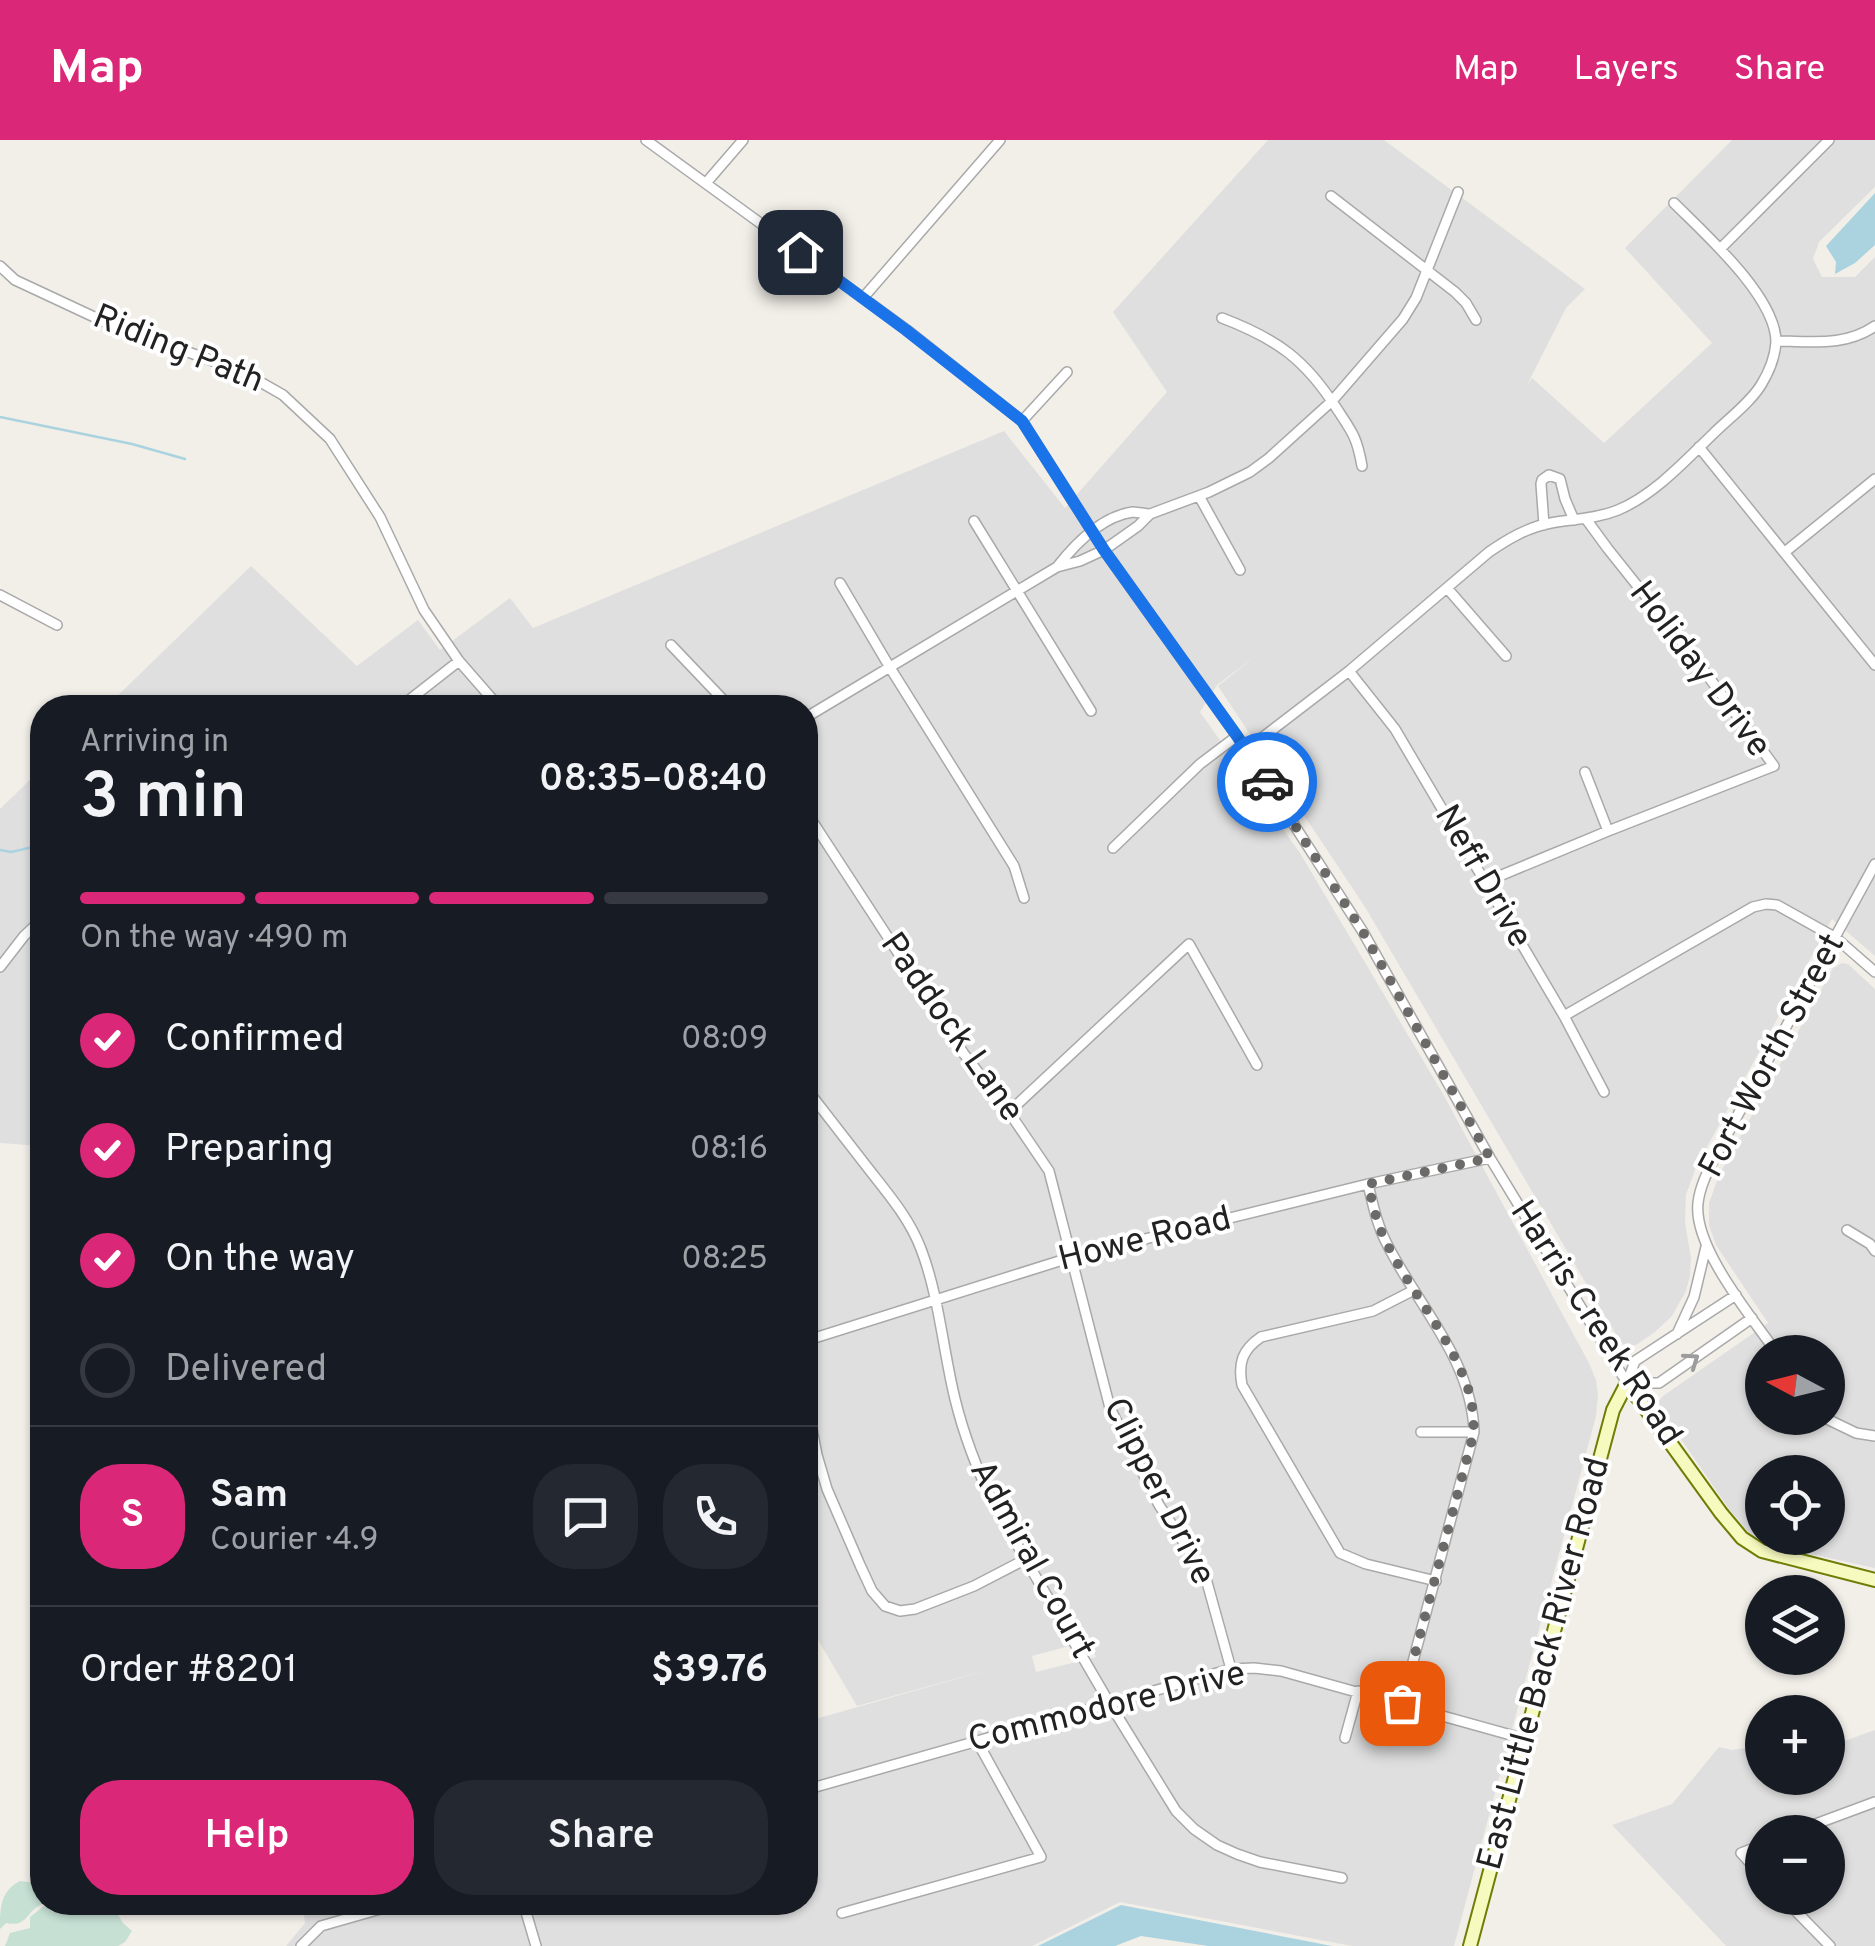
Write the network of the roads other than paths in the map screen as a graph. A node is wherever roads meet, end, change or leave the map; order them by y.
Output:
1 (646, 140) edge
2 (743, 140) edge
3 (1000, 140) edge
4 (1829, 140) edge
5 (706, 183) junction
6 (1458, 192) dead end
7 (1331, 196) dead end
8 (1674, 203) dead end
9 (1720, 249) junction
10 (0, 266) edge
11 (1429, 272) junction
12 (863, 298) junction
13 (1222, 318) dead end
14 (1476, 320) dead end
15 (1875, 326) edge
16 (1776, 341) junction
17 (1067, 372) dead end
18 (1332, 401) junction
19 (1022, 421) junction
20 (1699, 447) junction
21 (1362, 466) dead end
22 (1875, 479) edge
23 (1200, 496) junction
24 (1150, 514) junction
25 (1586, 519) junction
26 (1574, 520) junction
27 (974, 521) dead end
28 (1544, 524) junction
29 (1092, 531) junction
30 (1104, 550) junction
31 (1785, 552) junction
32 (1057, 567) junction
33 (1240, 570) dead end
34 (840, 583) dead end
35 (1447, 588) junction
36 (1017, 591) junction
37 (0, 595) edge
38 (57, 626) dead end
39 (672, 644) dead end
40 (1506, 656) dead end
41 (1873, 659) edge
42 (460, 660) junction
43 (889, 666) junction
44 (1349, 671) junction
45 (416, 695) edge
46 (489, 695) edge
47 (719, 695) edge
48 (818, 710) edge
49 (1091, 712) dead end
50 (1237, 736) junction
51 (1246, 750) junction
52 (1585, 772) dead end
53 (818, 830) edge
54 (1608, 831) junction
55 (1113, 848) dead end
56 (1875, 864) edge
57 (1485, 882) junction
58 (1024, 898) dead end
59 (30, 930) edge
60 (1836, 938) junction
61 (0, 966) edge
62 (1875, 972) edge
63 (1564, 1016) junction
64 (1257, 1066) dead end
65 (1604, 1092) dead end
66 (818, 1104) edge
67 (1009, 1112) junction
68 (1490, 1158) junction
69 (1368, 1184) junction
70 (1848, 1230) dead end
71 (1706, 1246) junction
72 (1875, 1252) edge
73 (1072, 1257) junction
74 (1414, 1290) junction
75 (1736, 1296) junction
76 (934, 1299) junction
77 (1752, 1318) junction
78 (1677, 1334) junction
79 (1764, 1335) edge
80 (818, 1337) edge
81 (1627, 1383) junction
82 (1845, 1427) edge
83 (1421, 1432) dead end
84 (1474, 1432) junction
85 (1875, 1436) edge
86 (818, 1458) edge
87 (1026, 1559) junction
88 (1875, 1580) edge
89 (1436, 1582) junction
90 (1231, 1669) junction
91 (1358, 1692) junction
92 (1402, 1703) junction
93 (1110, 1704) junction
94 (1346, 1738) dead end
95 (1526, 1739) junction
96 (977, 1742) junction
97 (818, 1786) edge
98 (1875, 1802) edge
99 (1840, 1815) edge
100 (1342, 1878) dead end
101 (842, 1913) dead end
102 (360, 1915) edge
103 (527, 1915) edge
104 (1800, 1915) edge
105 (301, 1946) edge
106 (536, 1946) edge
107 (1470, 1946) edge
108 (1830, 1946) edge

1 - 5 street, Harris Creek Road
2 - 5 street
3 - 12 street
4 - 9 street
5 - 12 street, Harris Creek Road
6 - 11 street
7 - 11 street
8 - 9 street
9 - 16 street
10 - 42 street, Riding Path
11 - 14 street
11 - 18 street
12 - 19 street, Harris Creek Road
13 - 18 street
15 - 16 street
16 - 20 street
17 - 19 street
18 - 21 street
18 - 23 street
19 - 29 street, Harris Creek Road
20 - 25 street
20 - 31 street
22 - 31 street
23 - 24 street
23 - 33 street
24 - 29 street
24 - 30 street
25 - 26 street
25 - 54 street, Holiday Drive
26 - 28 street
26 - 28 street
27 - 36 street
28 - 35 street
29 - 30 street, Harris Creek Road
29 - 32 street
30 - 32 street
30 - 50 street, Harris Creek Road
31 - 41 street
32 - 36 street
34 - 43 street
35 - 40 street
35 - 44 street
36 - 43 street
36 - 49 street
37 - 38 street
39 - 47 street
42 - 45 street
42 - 46 street, Riding Path
43 - 48 street
43 - 58 street
44 - 51 street
44 - 57 street, Neff Drive
50 - 51 street, Harris Creek Road
50 - 55 street
51 - 68 street, Harris Creek Road
52 - 54 street
53 - 67 street, Paddock Lane
54 - 57 street, Holiday Drive
56 - 60 street, Fort Worth Street
57 - 63 street, Neff Drive
59 - 61 street
60 - 62 street
60 - 63 street
60 - 71 street, Fort Worth Street
63 - 65 street, Neff Drive
64 - 67 street
66 - 76 street, Admiral Court
67 - 73 street, Paddock Lane
68 - 69 street, Howe Road
68 - 81 street, Harris Creek Road
69 - 73 street, Howe Road
69 - 74 street
70 - 72 street
71 - 75 street, Fort Worth Street
71 - 78 street
73 - 76 street, Howe Road
73 - 90 street, Clipper Drive
74 - 84 street
74 - 89 street
75 - 77 street, Fort Worth Street
75 - 78 street, East Little Back River Road
76 - 80 street, Howe Road
76 - 87 street, Admiral Court
77 - 79 street, Fort Worth Street
81 -> 77 street
78 - 81 street, East Little Back River Road
81 - 88 street, Harris Creek Road
81 - 95 street, East Little Back River Road
82 - 85 street
83 - 84 street
84 - 89 street
86 - 87 street
87 - 93 street, Admiral Court
89 - 92 street
90 - 91 street, Commodore Drive
90 - 93 street, Commodore Drive
91 - 92 street, Commodore Drive
91 - 94 street
92 - 95 street, Commodore Drive
93 - 96 street, Commodore Drive
93 - 100 street, Admiral Court
95 - 107 street, East Little Back River Road
96 - 97 street, Commodore Drive
96 - 101 street
98 - 99 street
102 - 105 street
103 - 106 street
104 - 108 street

